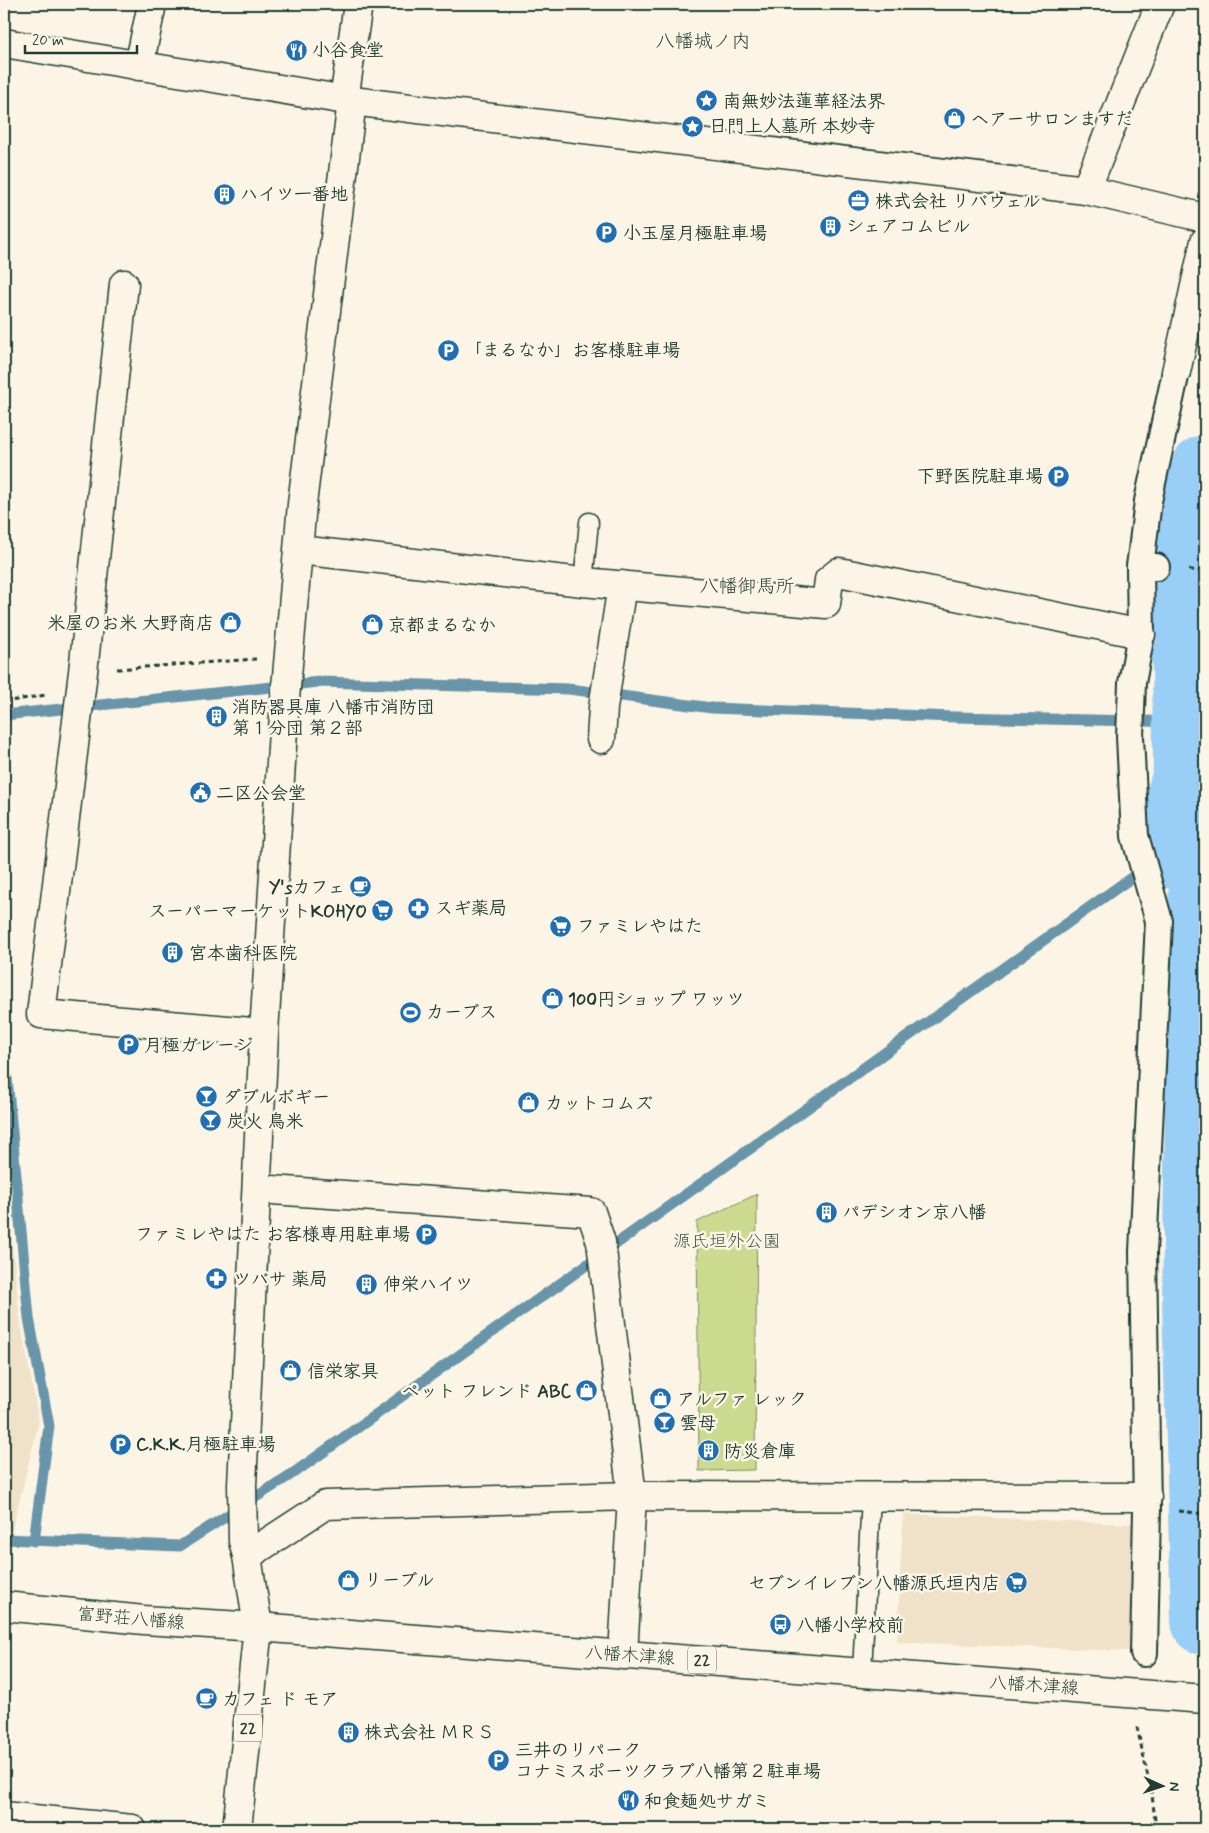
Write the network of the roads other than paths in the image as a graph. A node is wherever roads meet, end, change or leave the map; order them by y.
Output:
1 (152, 4) edge
2 (358, 4) edge
3 (1160, 4) edge
4 (4, 43) edge
5 (139, 66) junction
6 (348, 100) junction
7 (1086, 190) junction
8 (1205, 218) edge
9 (1205, 241) edge
10 (124, 284) dead end
11 (1176, 372) joint
12 (589, 522) dead end
13 (299, 550) junction
14 (583, 582) junction
15 (622, 585) junction
16 (1141, 634) junction
17 (601, 739) dead end
18 (264, 1033) junction
19 (256, 1189) junction
20 (632, 1496) junction
21 (871, 1497) junction
22 (1151, 1505) junction
23 (245, 1548) junction
24 (4, 1606) edge
25 (258, 1627) junction
26 (1144, 1653) dead end
27 (623, 1655) junction
28 (862, 1672) junction
29 (1205, 1699) edge
30 (4, 1816) edge
31 (132, 1829) edge
32 (237, 1829) edge

1 - 5 street
2 - 6 street
3 - 7 street
4 - 5 street
5 - 6 street
6 - 7 street
6 - 13 street
7 - 8 street
9 - 11 street
10 - 18 street
11 - 16 street
12 - 14 lane
13 - 14 street
13 - 18 street
14 - 15 street
15 - 16 street
15 - 17 street
16 - 22 street
18 - 19 street
19 - 20 street
19 - 23 street
20 - 21 street
20 - 23 street
20 - 27 street
21 - 22 street
21 - 28 lane
22 - 26 street
23 - 25 street
24 - 25 street, 富野荘八幡線
25 - 27 street, 八幡木津線 / 22
25 - 32 street, 22
27 - 28 street, 八幡木津線 / 22
28 - 29 street, 八幡木津線 / 22
30 - 31 street

